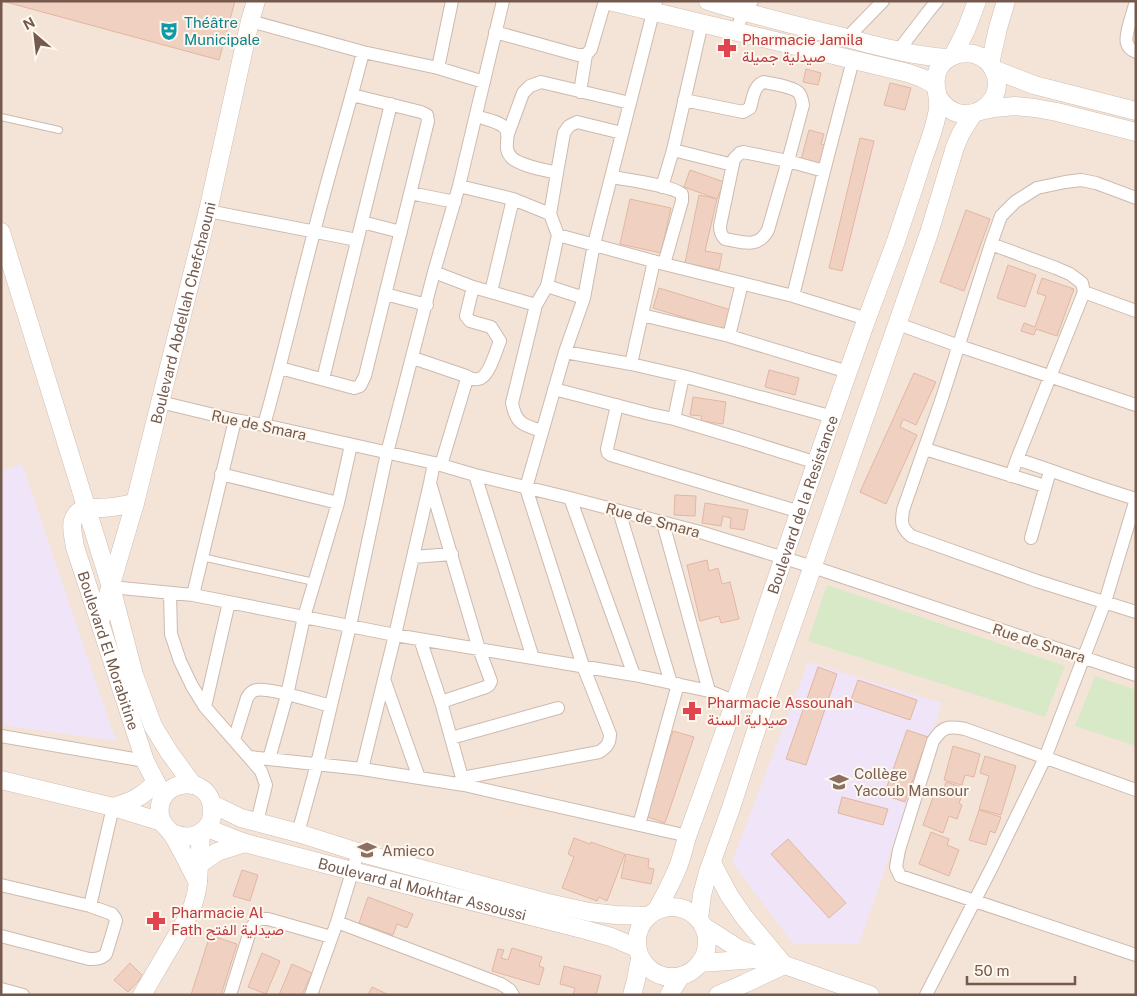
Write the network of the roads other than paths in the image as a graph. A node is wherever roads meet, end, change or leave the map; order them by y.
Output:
1 (256, 1) edge
2 (452, 1) edge
3 (503, 1) edge
4 (605, 1) edge
5 (609, 1) edge
6 (883, 1) edge
7 (938, 1) edge
8 (977, 1) edge
9 (1006, 1) edge
10 (1136, 1) edge
11 (711, 2) edge
12 (655, 6) edge
13 (747, 7) edge
14 (250, 21) junction
15 (702, 23) junction
16 (495, 32) junction
17 (736, 32) junction
18 (847, 38) junction
19 (898, 51) junction
20 (363, 52) junction
21 (1136, 52) edge
22 (586, 55) junction
23 (951, 57) junction
24 (853, 60) junction
25 (992, 66) junction
26 (438, 68) junction
27 (484, 82) junction
28 (936, 91) junction
29 (580, 92) junction
30 (352, 95) junction
31 (684, 100) junction
32 (391, 104) junction
33 (630, 104) junction
34 (1136, 111) edge
35 (977, 112) junction
36 (1, 116) edge
37 (476, 116) junction
38 (58, 130) dead end
39 (1136, 132) edge
40 (622, 133) junction
41 (508, 134) junction
42 (673, 150) junction
43 (788, 161) junction
44 (733, 165) junction
45 (824, 171) junction
46 (557, 173) junction
47 (612, 177) junction
48 (460, 186) junction
49 (662, 187) junction
50 (410, 193) junction
51 (1136, 198) edge
52 (513, 199) junction
53 (455, 202) junction
54 (208, 211) junction
55 (550, 214) junction
56 (362, 222) junction
57 (314, 231) junction
58 (1, 232) edge
59 (401, 232) junction
60 (558, 235) junction
61 (357, 240) junction
62 (594, 244) junction
63 (991, 244) junction
64 (659, 262) junction
65 (434, 272) junction
66 (742, 283) junction
67 (547, 286) junction
68 (473, 288) junction
69 (491, 292) junction
70 (1084, 292) junction
71 (385, 294) junction
72 (793, 296) junction
73 (584, 298) junction
74 (427, 305) junction
75 (536, 305) junction
76 (1136, 311) edge
77 (642, 315) junction
78 (867, 319) junction
79 (898, 324) junction
80 (729, 336) junction
81 (959, 346) junction
82 (565, 352) junction
83 (413, 358) junction
84 (631, 364) junction
85 (280, 368) junction
86 (848, 372) junction
87 (466, 376) junction
88 (683, 376) junction
89 (1050, 376) junction
90 (322, 379) junction
91 (554, 389) junction
92 (160, 402) junction
93 (617, 405) junction
94 (1136, 405) edge
95 (833, 417) junction
96 (674, 419) junction
97 (235, 420) junction
98 (264, 425) junction
99 (542, 431) junction
100 (351, 445) junction
101 (925, 449) junction
102 (387, 453) junction
103 (1016, 458) junction
104 (817, 463) junction
105 (437, 464) junction
106 (1051, 470) junction
107 (221, 474) junction
108 (475, 475) junction
109 (1011, 476) junction
110 (430, 484) junction
111 (1045, 486) junction
112 (526, 488) junction
113 (570, 498) junction
114 (1136, 499) edge
115 (136, 503) junction
116 (338, 503) junction
117 (86, 507) junction
118 (619, 511) junction
119 (800, 512) junction
120 (663, 523) junction
121 (1030, 538) dead end
122 (452, 554) junction
123 (202, 557) junction
124 (413, 557) junction
125 (783, 559) junction
126 (813, 567) junction
127 (314, 582) junction
128 (111, 587) junction
129 (170, 593) junction
130 (193, 595) junction
131 (229, 602) junction
132 (1105, 602) junction
133 (1136, 612) edge
134 (304, 617) junction
135 (100, 622) junction
136 (350, 626) junction
137 (395, 635) junction
138 (420, 639) junction
139 (478, 649) junction
140 (533, 658) junction
141 (1084, 658) junction
142 (584, 666) junction
143 (634, 675) junction
144 (1136, 675) edge
145 (384, 679) junction
146 (674, 683) junction
147 (709, 691) junction
148 (287, 695) junction
149 (441, 702) junction
150 (736, 702) junction
151 (330, 706) junction
152 (205, 707) junction
153 (558, 708) dead end
154 (1, 736) edge
155 (451, 738) junction
156 (234, 740) junction
157 (250, 757) junction
158 (1045, 758) junction
159 (269, 759) junction
160 (145, 761) junction
161 (317, 764) junction
162 (362, 769) junction
163 (419, 778) junction
164 (1, 780) edge
165 (464, 782) junction
166 (194, 785) junction
167 (160, 789) junction
168 (1136, 790) edge
169 (212, 804) junction
170 (113, 807) junction
171 (257, 822) junction
172 (639, 825) junction
173 (167, 828) junction
174 (204, 831) junction
175 (298, 833) junction
176 (688, 836) junction
177 (245, 843) junction
178 (358, 852) junction
179 (712, 862) junction
180 (198, 864) junction
181 (352, 871) junction
182 (198, 882) junction
183 (1, 885) edge
184 (974, 902) junction
185 (90, 906) junction
186 (653, 913) junction
187 (337, 922) junction
188 (701, 923) junction
189 (1, 936) edge
190 (331, 937) junction
191 (638, 954) junction
192 (1136, 955) edge
193 (763, 958) junction
194 (700, 963) junction
195 (784, 965) junction
196 (680, 977) junction
197 (1, 989) edge
198 (17, 994) edge
199 (142, 995) edge
200 (230, 995) edge
201 (311, 995) edge
202 (513, 995) edge
203 (632, 995) edge
204 (668, 995) edge
205 (718, 995) edge
206 (870, 995) edge
207 (926, 995) edge

1 - 14 street, Boulevard Abdellah Chefchaouni
2 - 26 street
3 - 16 street
4 - 22 street
5 - 12 street
6 - 18 street
7 - 19 street
8 - 23 street, Boulevard de la Resistance
9 - 25 street, Boulevard de la Resistance
10 - 21 street
11 - 13 street
12 - 15 street
12 - 33 street
13 - 17 street
13 - 18 street
14 - 20 street
14 - 54 street, Boulevard Abdellah Chefchaouni
15 - 17 street
15 - 31 street
16 - 22 street
16 - 27 street
17 - 24 street
18 - 19 street
19 - 23 street
20 - 26 street
20 - 30 street
22 - 29 street
23 - 25 street
23 - 28 street, Boulevard de la Resistance
24 - 28 street
24 - 45 street
25 - 34 street
25 - 35 street, Boulevard de la Resistance
26 - 27 street
27 - 37 street
28 - 35 street
28 - 78 street, Boulevard de la Resistance
29 - 33 street
29 - 41 street
30 - 32 street
30 - 57 street
31 - 42 street
31 - 43 street
32 - 50 street
32 - 56 street
33 - 40 street
35 - 39 street
35 - 79 street, Boulevard de la Resistance
36 - 38 lane
37 - 41 street
37 - 48 street
40 - 46 street
40 - 47 street
41 - 46 street
42 - 44 street
42 - 49 street
43 - 44 street
43 - 44 street
43 - 45 street
45 - 72 street
46 - 55 street
47 - 49 street
47 - 62 street
48 - 52 street
48 - 53 street
49 - 64 street
50 - 53 street
50 - 59 street
51 - 63 street
52 - 55 street
52 - 69 street
53 - 65 street
54 - 57 street
54 - 92 street, Boulevard Abdellah Chefchaouni
55 - 60 street
56 - 59 street
56 - 61 street
57 - 61 street
57 - 85 street
58 - 117 street, Boulevard El Morabitine
59 - 71 street
60 - 62 street
60 - 67 street
61 - 90 street
62 - 64 street
62 - 73 street
63 - 70 street
63 - 81 street
64 - 66 street
64 - 77 street
65 - 68 street
65 - 74 street
66 - 72 street
66 - 80 street
67 - 73 street
67 - 75 street
68 - 69 street
68 - 87 street
69 - 75 street
70 - 76 street
70 - 89 street
71 - 74 street
71 - 90 street
72 - 78 street
73 - 82 street
74 - 83 street
75 - 99 street
77 - 80 street
77 - 84 street
78 - 86 street, Boulevard de la Resistance
79 - 81 street
79 - 126 street, Boulevard de la Resistance
80 - 86 street
81 - 89 street
81 - 101 street
82 - 84 street
82 - 91 street
83 - 87 street
83 - 102 street
84 - 88 street
85 - 90 street
85 - 98 street
86 - 95 street, Boulevard de la Resistance
87 - 105 street
88 - 95 street
88 - 96 street
89 - 94 street
89 - 103 street
91 - 93 street
91 - 99 street
92 - 97 street, Rue de Smara
92 - 115 street, Boulevard Abdellah Chefchaouni
93 - 96 street
93 - 119 street
95 - 104 street, Boulevard de la Resistance
96 - 104 street
97 - 98 street, Rue de Smara
97 - 107 street
98 - 100 street, Rue de Smara
99 - 112 street
100 - 102 street, Rue de Smara
100 - 116 street
101 - 109 street
101 - 132 street
102 - 105 street, Rue de Smara
102 - 136 street
103 - 106 street
103 - 109 street
104 - 119 street, Boulevard de la Resistance
105 - 108 street, Rue de Smara
105 - 110 street
106 - 111 street
106 - 114 street
107 - 116 street
107 - 123 street
108 - 112 street, Rue de Smara
108 - 140 street
109 - 111 street
110 - 122 street
110 - 124 street
111 - 121 street
112 - 113 street, Rue de Smara
112 - 142 street
113 - 118 street, Rue de Smara
113 - 143 street
114 - 132 street
115 - 117 street
115 - 128 street, Boulevard Abdellah Chefchaouni
116 - 127 street
117 - 128 street, Boulevard El Morabitine
117 - 135 street, Boulevard El Morabitine
118 - 120 street, Rue de Smara
118 - 146 street
119 - 125 street, Boulevard de la Resistance
120 - 125 street, Rue de Smara
120 - 147 street
122 - 124 street
122 - 139 street
123 - 127 lane
123 - 130 street
124 - 137 street
125 - 126 street, Rue de Smara
125 - 150 street, Boulevard de la Resistance
126 - 141 street, Rue de Smara
126 - 179 street, Boulevard de la Resistance
127 - 134 street
128 - 129 street
128 - 135 street, Boulevard Abdellah Chefchaouni
128 - 166 street, Boulevard El Morabitine
129 - 130 street
129 - 152 street
130 - 131 street
131 - 134 street
131 - 152 street
132 - 133 street
132 - 141 street
134 - 136 street
134 - 148 street
135 - 160 street, Boulevard El Morabitine
136 - 137 street
136 - 151 street
137 - 138 street
137 - 145 street
138 - 139 street
138 - 149 street
139 - 140 street
139 - 149 street
140 - 142 street
141 - 144 street, Rue de Smara
141 - 158 street
142 - 143 street
142 - 165 street
143 - 146 street
145 - 162 street
145 - 163 street
146 - 147 street
146 - 172 street
147 - 150 street
148 - 151 street
148 - 156 street
148 - 159 street
149 - 155 street
150 - 176 street, Boulevard de la Resistance
151 - 161 street
152 - 156 street
153 - 155 street
154 - 160 street
155 - 165 street
156 - 157 street
157 - 159 street
157 - 171 street
158 - 168 street
158 - 184 street
158 - 184 street
159 - 161 street
160 - 167 street, Boulevard El Morabitine
161 - 162 street
161 - 175 street
162 - 163 street
163 - 165 street
164 - 170 street
165 - 172 street
166 - 167 street
166 - 169 street
167 - 170 street
167 - 173 street
169 - 171 street, Boulevard al Mokhtar Assoussi
169 - 174 street
170 - 173 street
170 - 185 street
171 - 175 street, Boulevard al Mokhtar Assoussi
172 - 176 street
173 - 174 street
173 - 182 street
174 - 177 street, Boulevard al Mokhtar Assoussi
174 - 180 street
175 - 178 street, Boulevard al Mokhtar Assoussi
176 - 186 street, Boulevard de la Resistance
177 - 180 street
177 - 181 street, Boulevard al Mokhtar Assoussi
178 - 181 street
178 - 186 street, Boulevard al Mokhtar Assoussi
179 - 188 street, Boulevard de la Resistance
179 - 195 street
180 - 182 street
181 - 187 street
181 - 191 street, Boulevard al Mokhtar Assoussi
182 - 199 street
183 - 185 street
184 - 192 street
184 - 207 street
185 - 189 street
186 - 188 street
186 - 191 street
187 - 190 street
187 - 202 street
188 - 193 street
188 - 194 street
190 - 200 street
190 - 201 street
191 - 196 street
191 - 203 street
193 - 194 street
193 - 195 street
194 - 196 street
195 - 205 street
195 - 206 street
196 - 204 street
197 - 198 street

